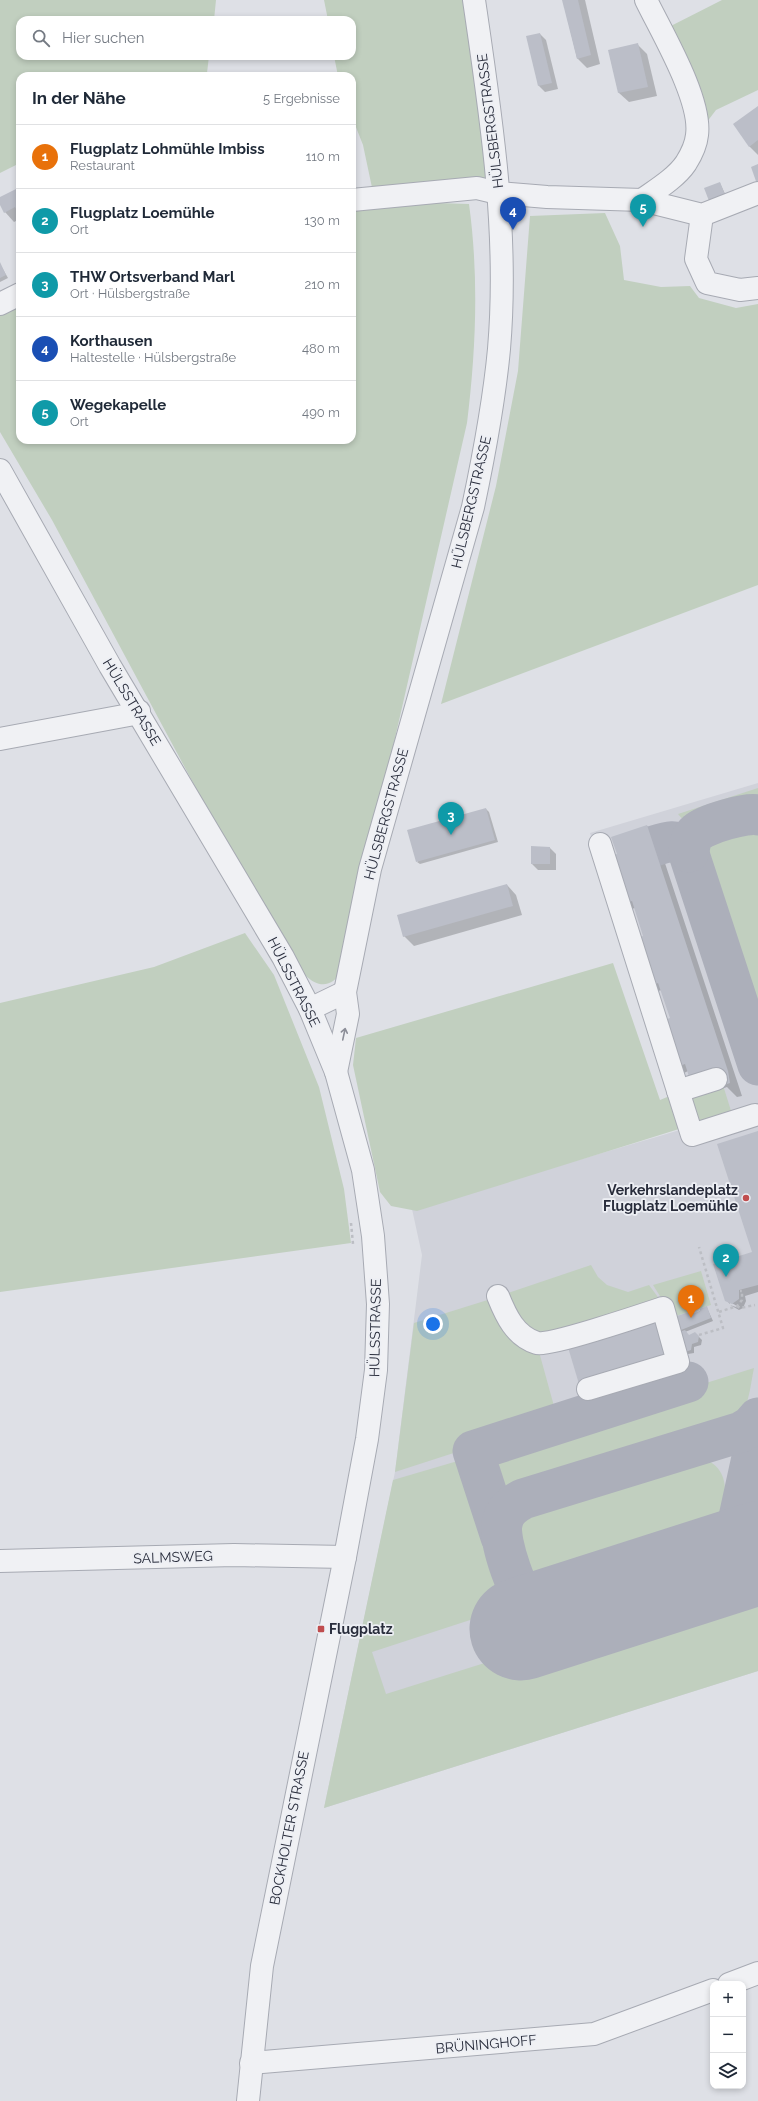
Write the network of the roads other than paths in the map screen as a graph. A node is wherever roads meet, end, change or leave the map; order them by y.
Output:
1 (474, 0) edge
2 (646, 0) edge
3 (498, 193) junction
4 (758, 193) edge
5 (356, 200) edge
6 (642, 200) junction
7 (702, 216) junction
8 (758, 288) edge
9 (16, 296) edge
10 (0, 304) edge
11 (0, 470) edge
12 (138, 711) junction
13 (0, 739) edge
14 (600, 844) dead end
15 (345, 992) junction
16 (310, 1009) junction
17 (336, 1072) junction
18 (716, 1079) dead end
19 (678, 1091) junction
20 (755, 1115) dead end
21 (498, 1296) dead end
22 (588, 1389) dead end
23 (345, 1557) junction
24 (0, 1562) edge
25 (758, 1973) edge
26 (737, 1981) edge
27 (710, 1991) edge
28 (251, 2062) junction
29 (248, 2101) edge

1 - 3 street, HÜLSBERGSTRASSE
2 - 6 street
3 - 5 street
3 - 6 street
3 - 15 street, HÜLSBERGSTRASSE
4 - 7 street
6 - 7 street
7 - 8 street
9 - 10 street
11 - 12 street, HÜLSSTRASSE
12 - 13 street
12 - 16 street, HÜLSSTRASSE
14 - 19 street
15 - 16 street
17 -> 15 street, HÜLSBERGSTRASSE
16 - 17 street, HÜLSSTRASSE
17 - 23 street, HÜLSSTRASSE
18 - 19 street
19 - 20 street
21 - 22 street
23 - 24 street, SALMSWEG
23 - 28 street, BOCKHOLTER STRASSE
25 - 26 street
27 - 28 street, BRÜNINGHOFF
28 - 29 street, BOCKHOLTER STRASSE

